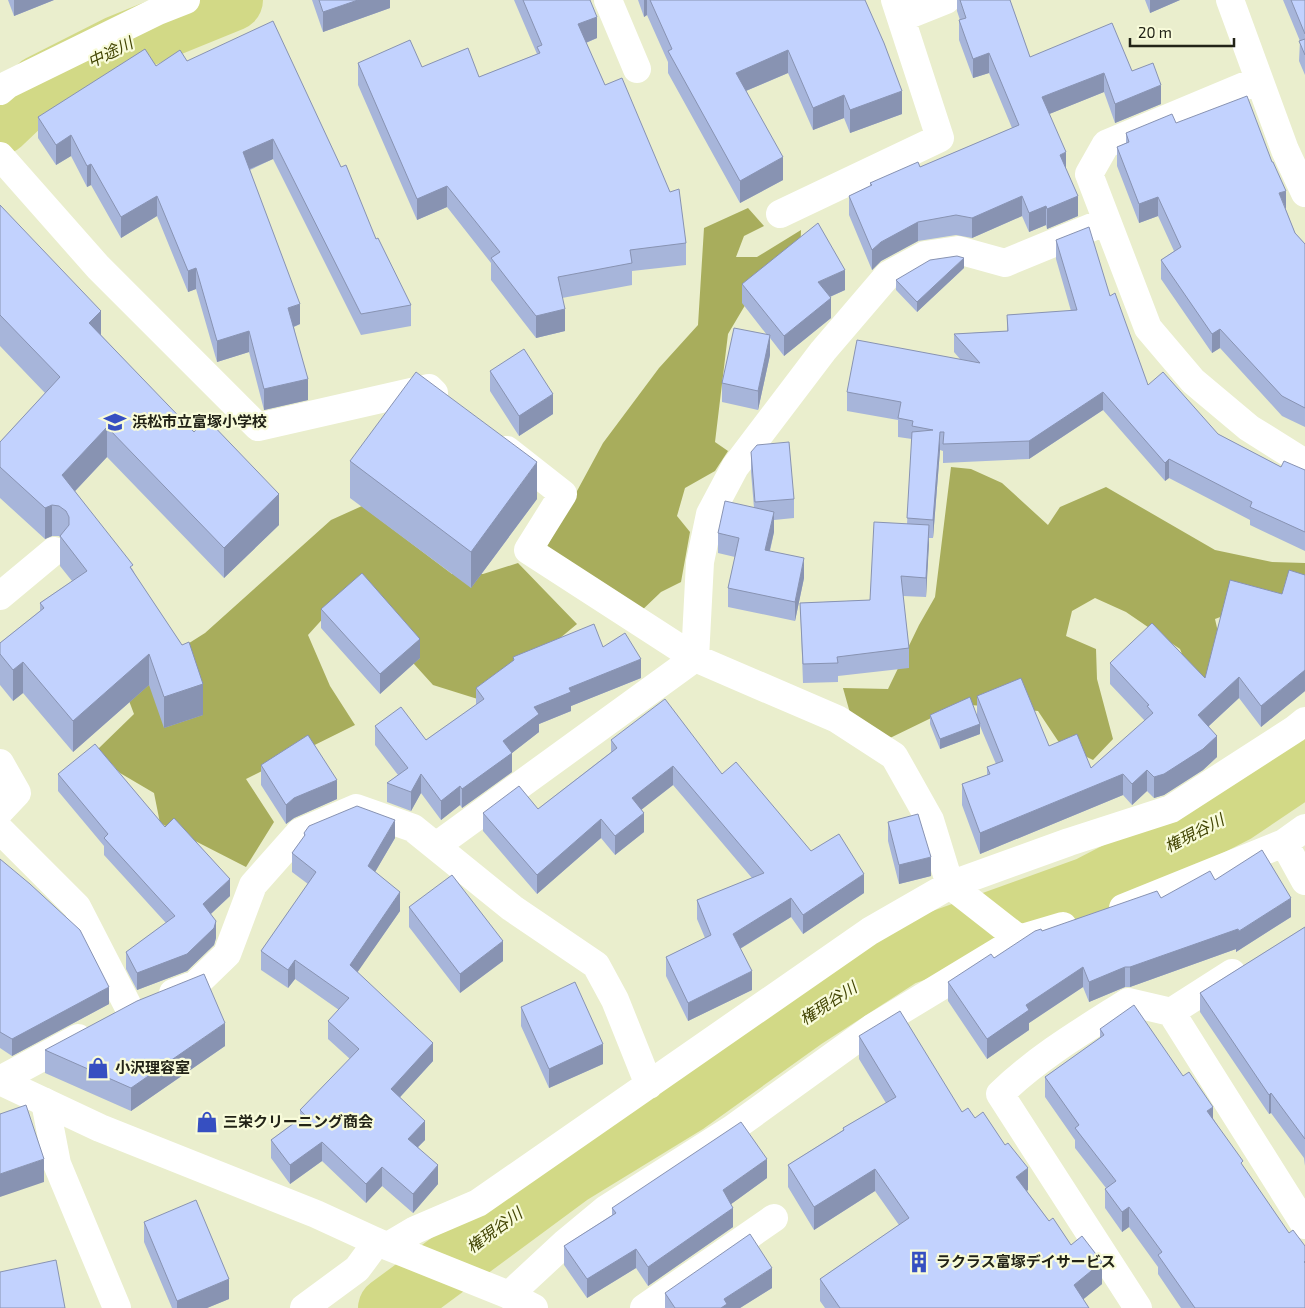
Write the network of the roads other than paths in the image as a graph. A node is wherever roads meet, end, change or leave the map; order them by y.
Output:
1 (186, 0) edge
2 (608, 0) edge
3 (946, 0) edge
4 (1230, 0) edge
5 (898, 9) edge
6 (637, 69) dead end
7 (1259, 80) junction
8 (0, 91) edge
9 (1295, 145) edge
10 (0, 156) edge
11 (1305, 193) edge
12 (780, 214) dead end
13 (1107, 221) junction
14 (451, 406) edge
15 (488, 435) edge
16 (1305, 462) edge
17 (54, 551) dead end
18 (0, 596) edge
19 (695, 658) junction
20 (1305, 721) edge
21 (0, 763) edge
22 (0, 811) edge
23 (0, 830) edge
24 (1294, 836) edge
25 (436, 846) junction
26 (1305, 881) edge
27 (957, 890) junction
28 (1014, 935) junction
29 (1255, 959) edge
30 (130, 1010) junction
31 (1170, 1012) junction
32 (0, 1081) edge
33 (649, 1085) junction
34 (45, 1102) junction
35 (774, 1218) dead end
36 (1305, 1225) edge
37 (391, 1248) junction
38 (500, 1291) junction
39 (117, 1308) edge
40 (304, 1308) edge
41 (534, 1308) edge
42 (644, 1308) edge
43 (1138, 1308) edge

1 - 8 street
2 - 6 street
3 - 5 street
4 - 7 street
5 - 12 street
7 - 9 street
7 - 13 street
9 - 11 street
10 - 14 street
13 - 16 street
13 - 19 street
15 - 19 street
17 - 18 street
19 - 25 street
19 - 27 street
20 - 27 street
21 - 22 street
23 - 30 street
24 - 26 street
24 - 28 street
25 - 30 street
25 - 33 street
27 - 28 street
27 - 33 street
28 - 38 street
29 - 31 street
30 - 32 street
31 - 36 street
31 - 43 street
32 - 34 street
33 - 37 street
34 - 37 street
34 - 39 street
35 - 42 street
37 - 38 street
37 - 40 street
38 - 41 street

